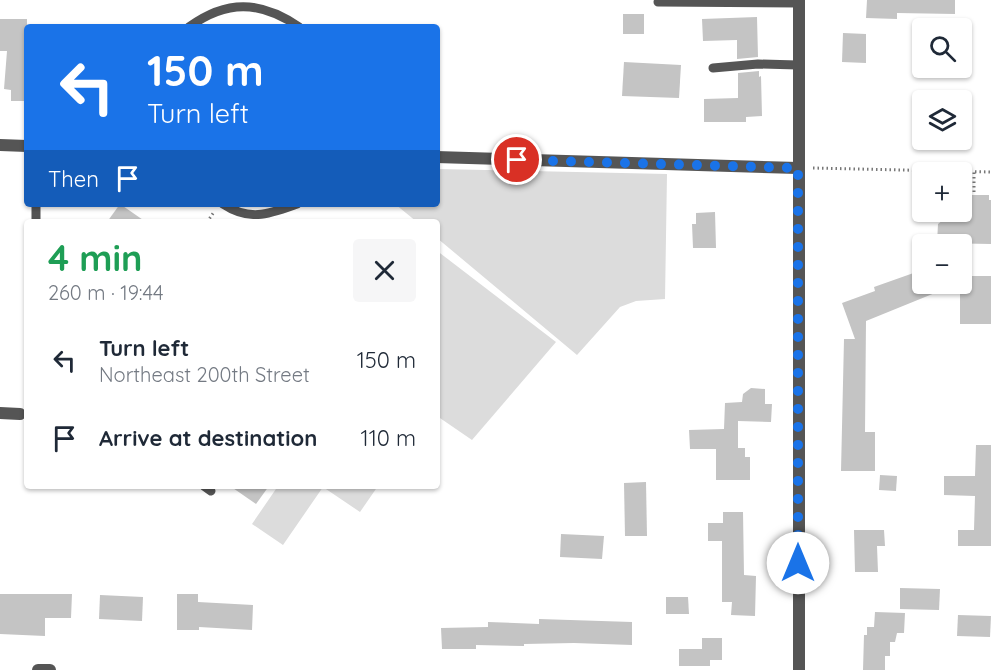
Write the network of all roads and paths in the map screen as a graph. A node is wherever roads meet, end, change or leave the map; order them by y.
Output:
1 (799, 1) edge
2 (658, 2) dead end
3 (192, 24) edge
4 (295, 24) edge
5 (798, 65) junction
6 (713, 69) dead end
7 (0, 145) edge
8 (24, 146) edge
9 (440, 157) edge
10 (798, 168) junction
11 (974, 171) junction
12 (991, 172) edge
13 (974, 192) dead end
14 (228, 207) edge
15 (288, 207) edge
16 (215, 211) dead end
17 (209, 219) edge
18 (0, 413) edge
19 (20, 414) dead end
20 (38, 670) edge
21 (50, 670) edge
22 (799, 670) edge

1 - 2 lane
1 - 5 street
3 - 4 lane
5 - 6 lane
5 - 10 street
7 - 8 street
9 - 10 street
10 - 11 path
10 - 22 street
11 - 12 path
11 - 13 path
14 - 15 lane
16 - 17 path
18 - 19 street
20 - 21 street

